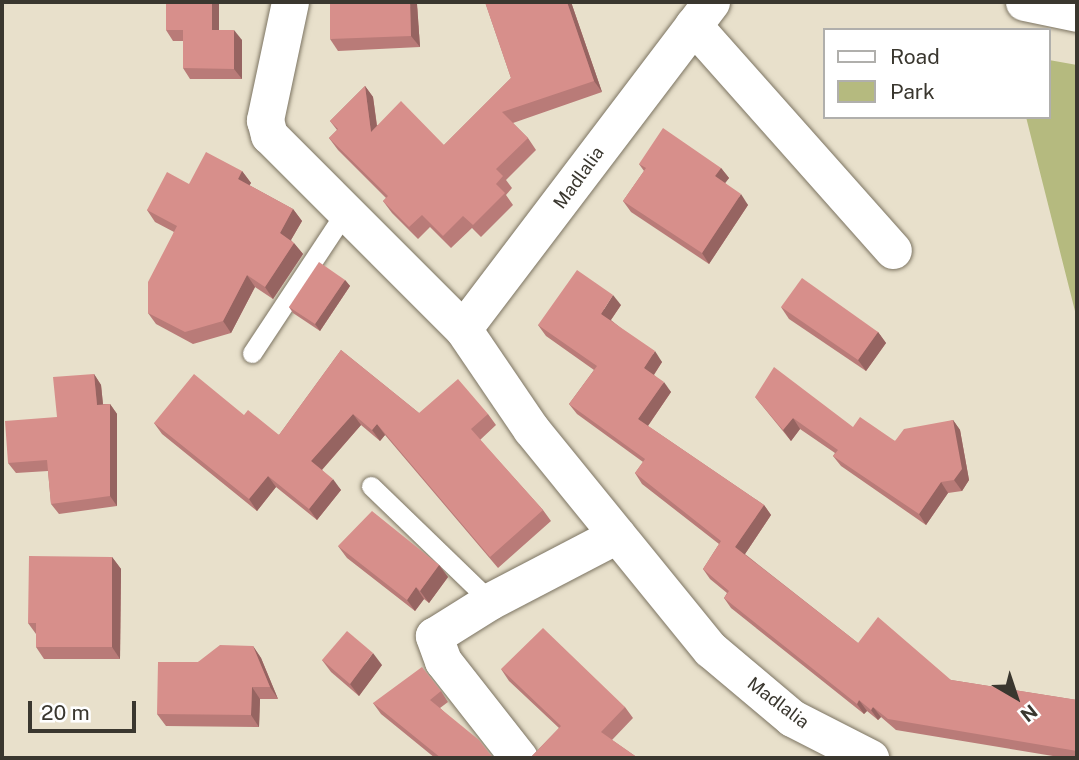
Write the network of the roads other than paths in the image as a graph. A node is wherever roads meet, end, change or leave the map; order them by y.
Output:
1 (290, 2) edge
2 (1024, 2) edge
3 (702, 13) edge
4 (1077, 13) edge
5 (345, 211) junction
6 (893, 250) dead end
7 (463, 330) junction
8 (252, 353) dead end
9 (371, 486) dead end
10 (617, 535) junction
11 (490, 601) junction
12 (519, 758) edge
13 (870, 758) edge

1 - 5 street, Madlalia
2 - 4 street
3 - 6 street, Madlalia
3 - 7 street, Madlalia
5 - 7 street, Madlalia
5 - 8 lane
7 - 10 street, Madlalia
9 - 11 lane
10 - 11 street
10 - 13 street, Madlalia
11 - 12 street

